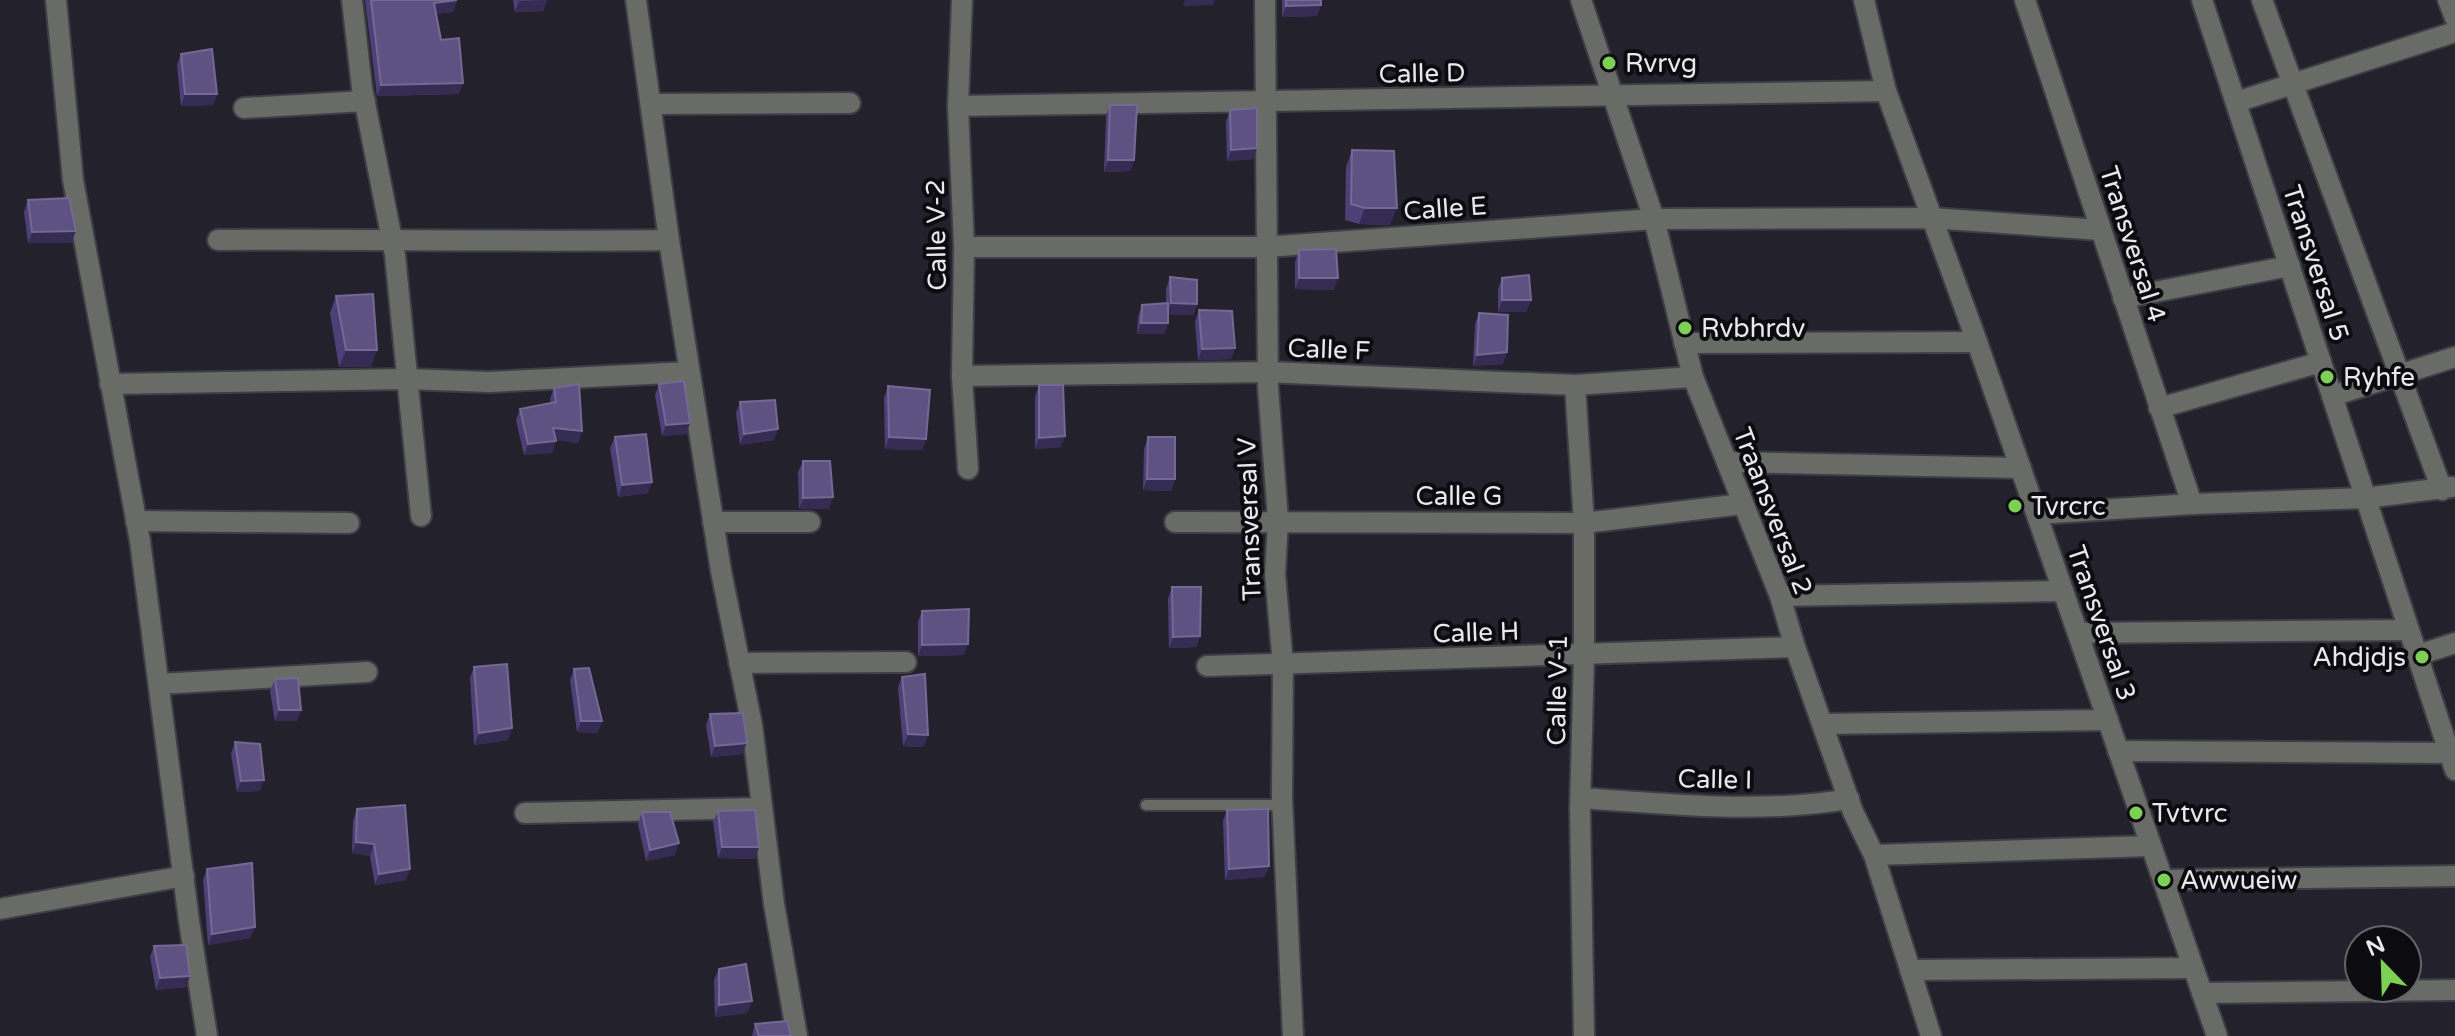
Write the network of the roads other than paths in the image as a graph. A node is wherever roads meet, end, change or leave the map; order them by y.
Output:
1 (56, 0) edge
2 (352, 0) edge
3 (636, 0) edge
4 (962, 0) edge
5 (1265, 0) edge
6 (1581, 0) edge
7 (1864, 0) edge
8 (2025, 0) edge
9 (2202, 0) edge
10 (2262, 0) edge
11 (2448, 0) edge
12 (2455, 18) edge
13 (2455, 32) edge
14 (2291, 83) junction
15 (1886, 91) junction
16 (1611, 95) junction
17 (365, 101) junction
18 (1264, 102) junction
19 (2236, 102) junction
20 (850, 103) dead end
21 (651, 104) junction
22 (958, 106) junction
23 (244, 108) dead end
24 (1931, 218) junction
25 (1654, 219) junction
26 (2101, 230) junction
27 (391, 239) junction
28 (218, 240) dead end
29 (669, 240) junction
30 (964, 247) junction
31 (1265, 247) junction
32 (2290, 266) junction
33 (2123, 298) junction
34 (1977, 342) junction
35 (1684, 343) junction
36 (2455, 357) edge
37 (2321, 362) junction
38 (689, 372) junction
39 (1267, 372) junction
40 (2399, 375) junction
41 (962, 376) junction
42 (1693, 377) junction
43 (407, 379) junction
44 (110, 384) junction
45 (1575, 385) junction
46 (2332, 396) junction
47 (2159, 408) junction
48 (1727, 462) junction
49 (2021, 468) junction
50 (968, 469) dead end
51 (2448, 488) edge
52 (2366, 498) junction
53 (1742, 504) junction
54 (2192, 504) junction
55 (2037, 514) junction
56 (421, 516) dead end
57 (1278, 520) junction
58 (136, 521) junction
59 (713, 522) junction
60 (810, 522) dead end
61 (1175, 522) dead end
62 (349, 523) dead end
63 (1584, 523) junction
64 (2063, 591) junction
65 (1780, 596) junction
66 (2409, 630) junction
67 (2078, 633) junction
68 (2455, 643) edge
69 (1795, 647) junction
70 (1584, 654) junction
71 (2418, 655) junction
72 (906, 662) dead end
73 (739, 663) junction
74 (1283, 665) junction
75 (1207, 666) dead end
76 (367, 672) dead end
77 (159, 684) junction
78 (2108, 720) junction
79 (1823, 724) junction
80 (2118, 751) junction
81 (2452, 762) edge
82 (1581, 798) junction
83 (1849, 799) junction
84 (1146, 805) dead end
85 (1283, 805) junction
86 (762, 808) junction
87 (525, 813) dead end
88 (2151, 846) junction
89 (1874, 855) junction
90 (184, 876) junction
91 (2455, 876) edge
92 (2163, 880) junction
93 (0, 909) edge
94 (2193, 968) junction
95 (1910, 970) junction
96 (2455, 990) edge
97 (2202, 993) junction
98 (207, 1036) edge
99 (797, 1036) edge
100 (1293, 1036) edge
101 (1584, 1036) edge
102 (1931, 1036) edge
103 (2217, 1036) edge

1 - 44 street
2 - 17 street
3 - 21 street
4 - 22 street, Calle V-2
5 - 18 street, Transversal V
6 - 16 street, Traansversal 2
7 - 15 street, Transversal 3
8 - 26 street, Transversal 4
9 - 19 street, Transversal 5
10 - 14 street, Transversal 5
11 - 12 street
13 - 14 street
14 - 19 street
14 - 40 street, Transversal 5
15 - 16 street, Calle D
15 - 24 street, Transversal 3
16 - 18 street, Calle D
16 - 25 street, Traansversal 2
17 - 23 street
17 - 27 street
18 - 22 street, Calle D
18 - 31 street, Transversal V
19 - 32 street, Transversal 5
20 - 21 street
21 - 29 street
22 - 30 street, Calle V-2
24 - 25 street, Calle E
24 - 26 street, Calle E
24 - 34 street, Transversal 3
25 - 31 street, Calle E
25 - 35 street, Traansversal 2
26 - 33 street, Transversal 4
27 - 28 street
27 - 29 street
27 - 43 street
29 - 38 street
30 - 31 street, Calle E
30 - 41 street, Calle V-2
31 - 39 street, Transversal V
32 - 33 street
32 - 37 street, Transversal 5
33 - 47 street, Transversal 4
34 - 35 street
34 - 49 street, Transversal 3
35 - 42 street, Traansversal 2
36 - 40 street
37 - 46 street, Transversal 5
37 - 47 street
38 - 43 street
38 - 59 street
39 - 41 street, Calle F
39 - 45 street, Calle F
39 - 57 street, Transversal V
40 - 46 street
40 - 51 street, Transversal 5
41 - 50 street, Calle V-2
42 - 45 street, Calle F
42 - 48 street, Traansversal 2
43 - 44 street
43 - 56 street
44 - 58 street
45 - 63 street, Calle V-1
46 - 52 street, Transversal 5
47 - 54 street, Transversal 4
48 - 49 street
48 - 53 street, Traansversal 2
49 - 55 street, Transversal 3
51 - 52 street
52 - 54 street
52 - 66 street, Transversal 5
53 - 63 street, Calle G
53 - 65 street, Traansversal 2
54 - 55 street
55 - 64 street, Transversal 3
57 - 61 street, Calle G
57 - 63 street, Calle G
57 - 74 street, Transversal V
58 - 62 street
58 - 77 street
59 - 60 street
59 - 73 street
63 - 70 street, Calle V-1
64 - 65 street
64 - 67 street, Transversal 3
65 - 69 street, Traansversal 2
66 - 67 street
66 - 71 street, Transversal 5
67 - 78 street, Transversal 3
68 - 71 street
69 - 70 street, Calle H
69 - 79 street, Traansversal 2
70 - 74 street, Calle H
70 - 82 street, Calle V-1
71 - 81 street, Transversal 5
72 - 73 street
73 - 86 street
74 - 75 street, Calle H
74 - 85 street, Transversal V
76 - 77 street
77 - 90 street
78 - 79 street
78 - 80 street, Transversal 3
79 - 83 street, Traansversal 2
80 - 81 street
80 - 88 street, Transversal 3
82 - 83 street, Calle I
82 - 101 street, Calle V-1
83 - 89 street, Traansversal 2
84 - 85 lane
85 - 100 street, Transversal V
86 - 87 street
86 - 99 street
88 - 89 street
88 - 92 street, Transversal 3
89 - 95 street, Traansversal 2
90 - 93 street
90 - 98 street
91 - 92 street
92 - 94 street, Transversal 3
94 - 95 street
94 - 97 street, Transversal 3
95 - 102 street, Traansversal 2
96 - 97 street
97 - 103 street, Transversal 3

